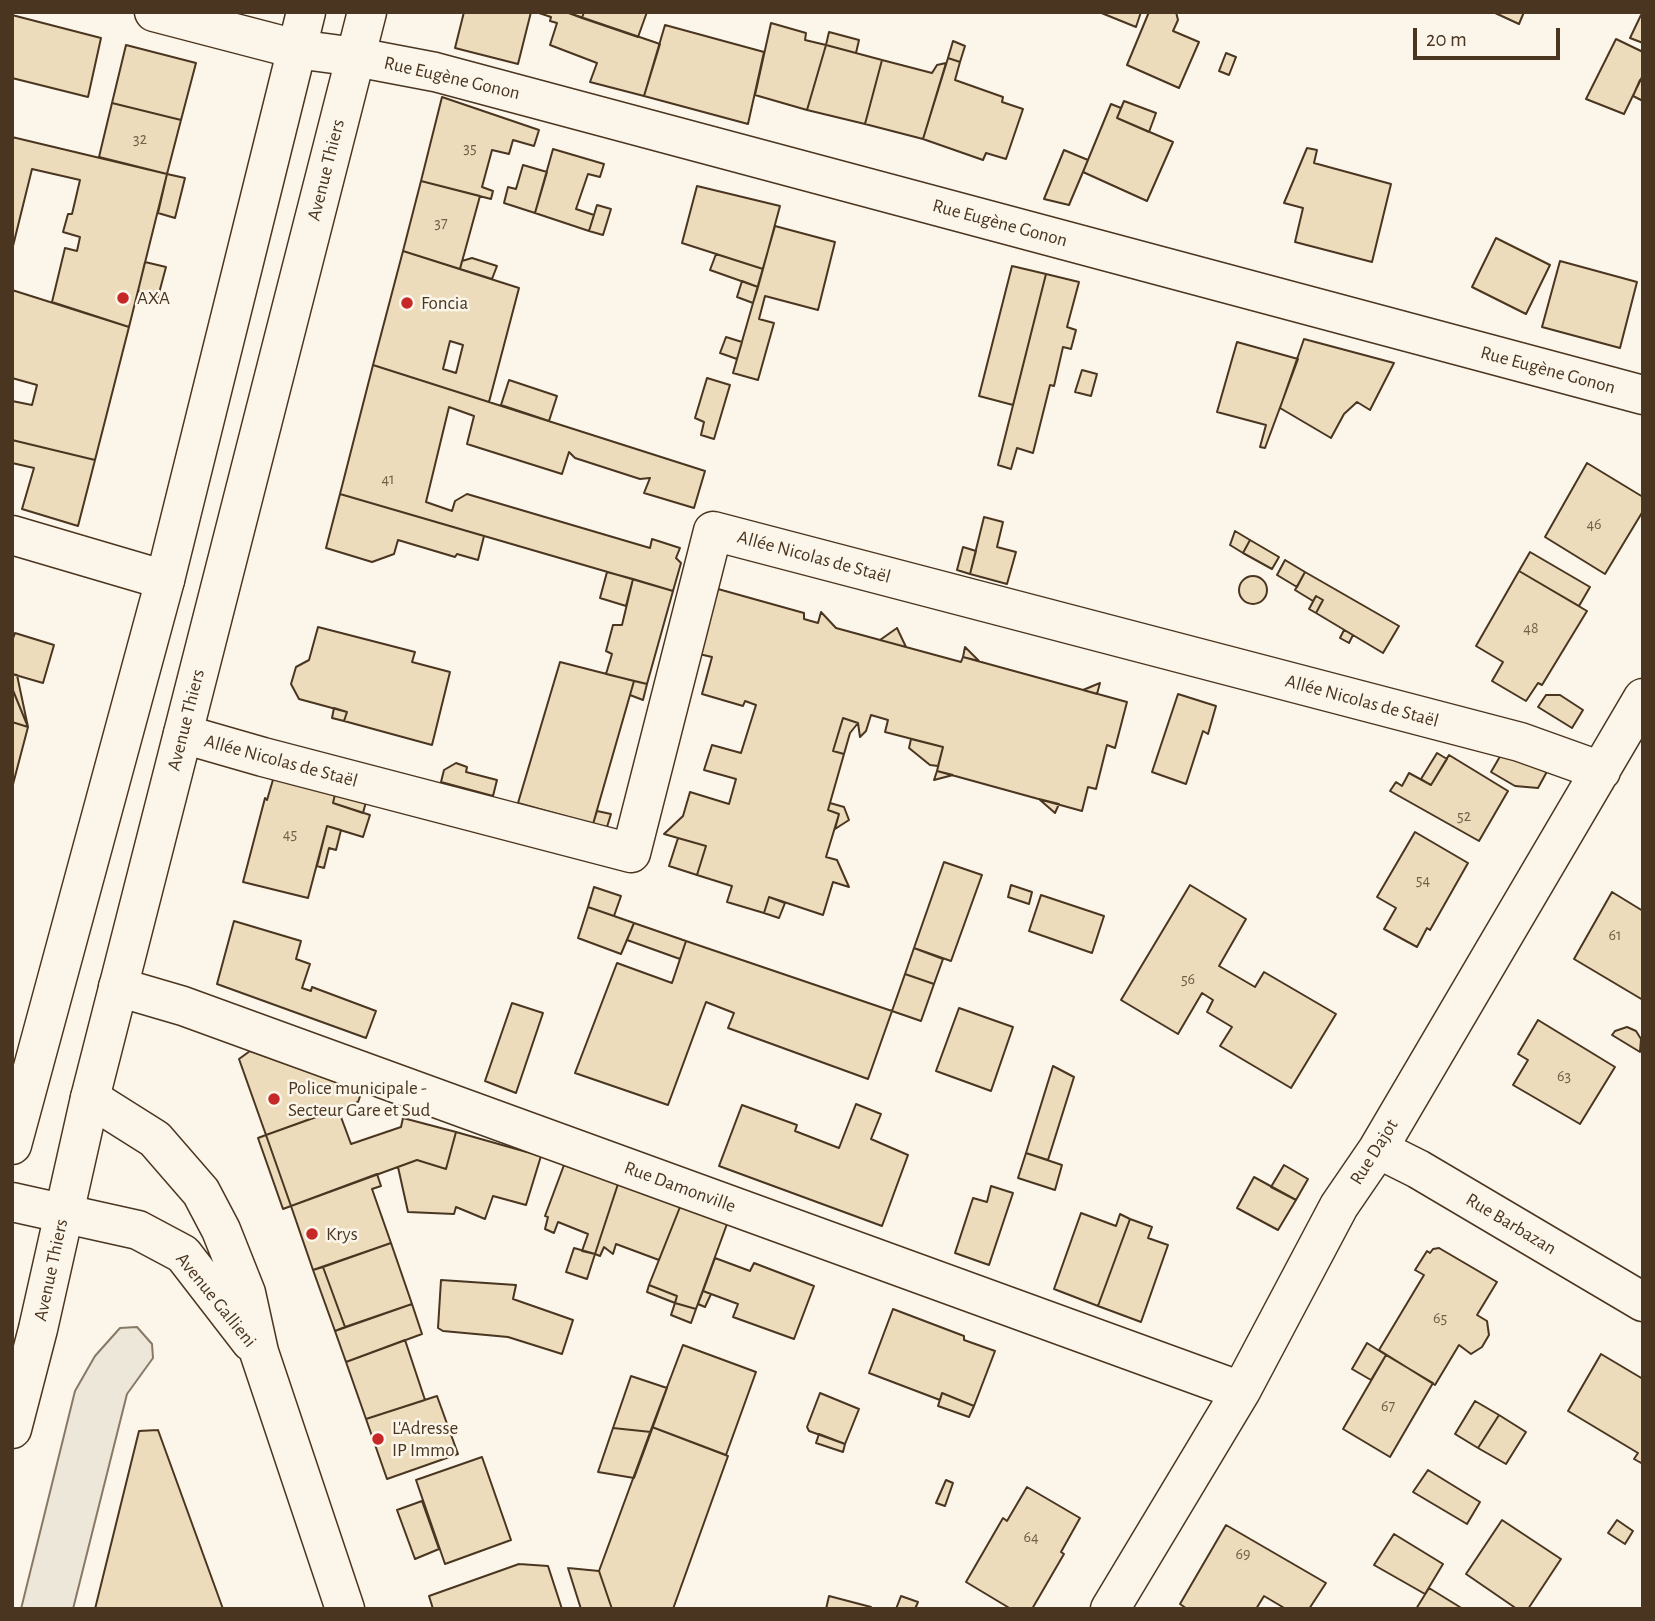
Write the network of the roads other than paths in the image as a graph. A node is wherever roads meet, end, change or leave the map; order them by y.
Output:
1 (154, 12) edge
2 (306, 12) edge
3 (367, 12) edge
4 (296, 49) junction
5 (356, 57) junction
6 (1643, 396) edge
7 (12, 535) edge
8 (165, 580) junction
9 (1643, 698) edge
10 (183, 734) junction
11 (1601, 771) junction
12 (118, 987) junction
13 (90, 1098) junction
14 (12, 1145) edge
15 (1378, 1149) junction
16 (201, 1192) junction
17 (12, 1202) edge
18 (63, 1213) junction
19 (183, 1254) junction
20 (1643, 1302) edge
21 (259, 1352) junction
22 (1241, 1391) junction
23 (12, 1429) edge
24 (345, 1609) edge
25 (1110, 1609) edge

1 - 4 street, Rue Eugène Gonon
2 - 4 street
3 - 5 street, Avenue Thiers
4 - 5 street, Rue Eugène Gonon
4 - 8 street
5 - 6 street, Rue Eugène Gonon
5 - 10 street, Avenue Thiers
7 - 8 street
8 - 14 street
9 - 11 street, Rue Dajot
10 - 11 street, Allée Nicolas de Staël
10 - 12 street, Avenue Thiers
11 - 15 street, Rue Dajot
12 - 13 street, Avenue Thiers
12 - 22 street, Rue Damonville
13 - 16 street, Avenue Gallieni
13 - 18 street, Avenue Thiers
15 - 20 street, Rue Barbazan
15 - 22 street, Rue Dajot
16 - 19 street
16 - 21 street, Avenue Gallieni
17 - 18 street, Avenue Gallieni
18 - 19 street, Avenue Gallieni
18 - 23 street, Avenue Thiers
19 - 21 street, Avenue Gallieni
21 - 24 street, Avenue Gallieni
22 - 25 street, Rue Dajot

